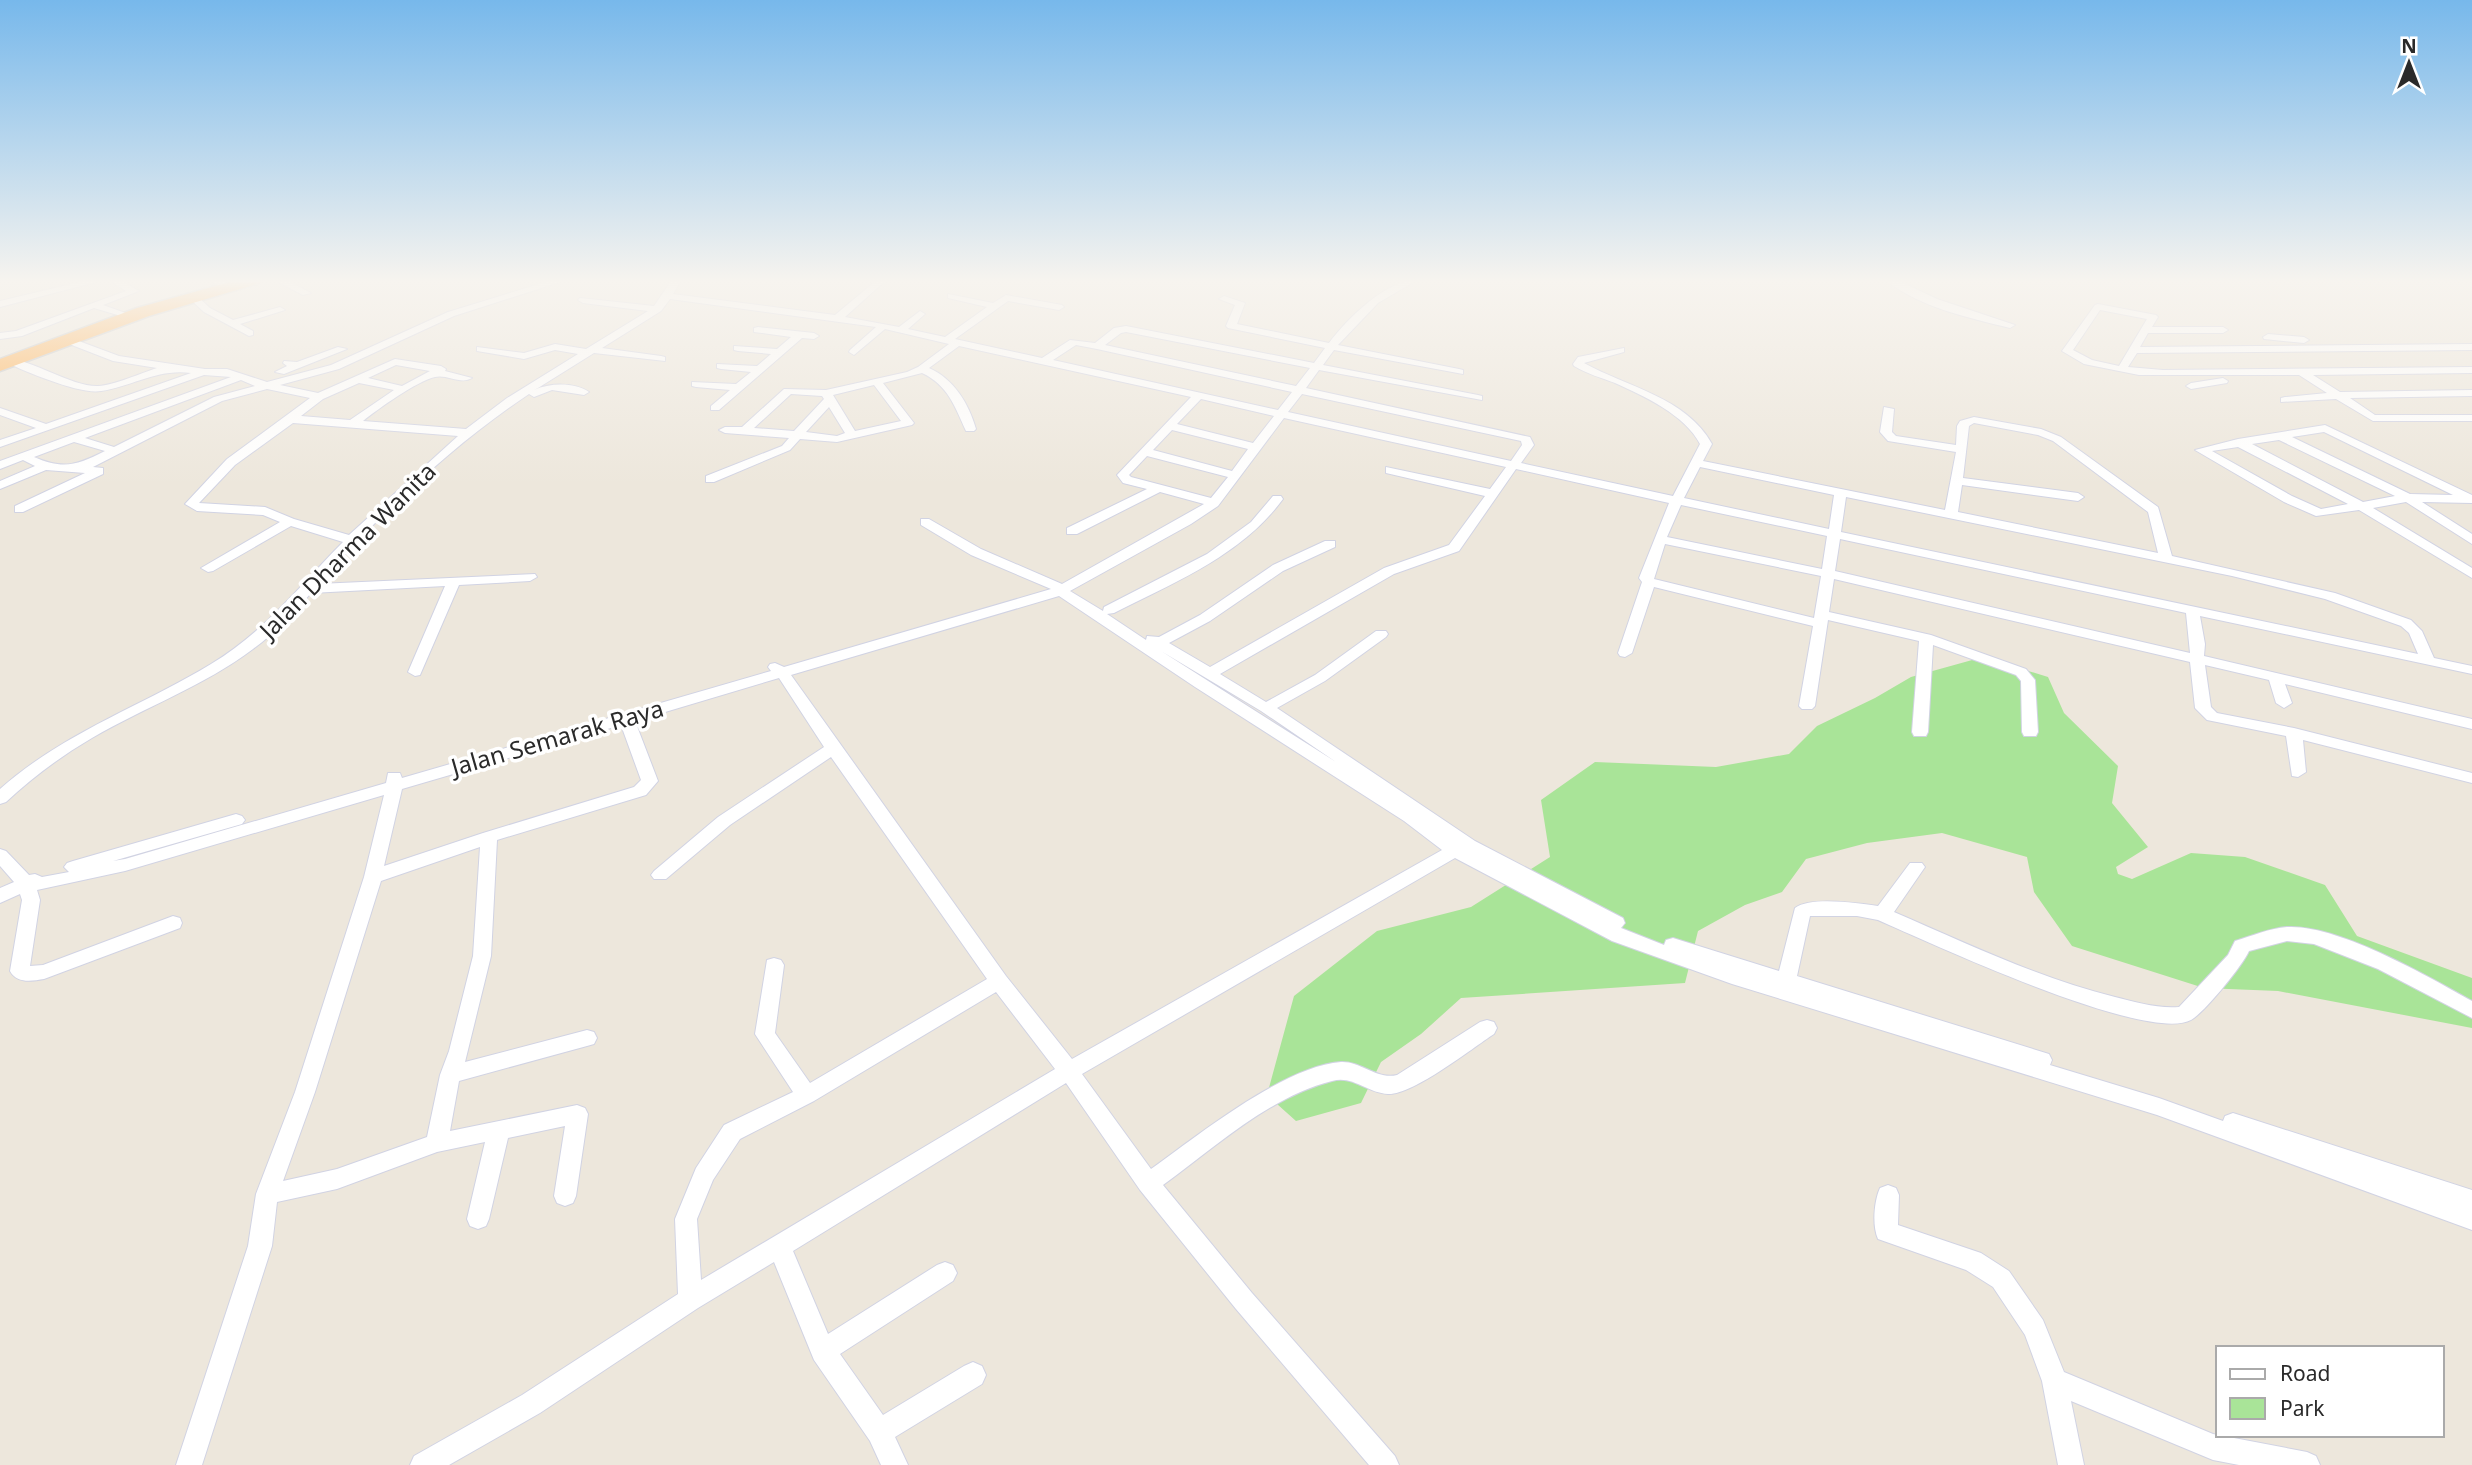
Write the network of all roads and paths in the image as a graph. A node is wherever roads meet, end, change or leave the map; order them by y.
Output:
1 (45, 348) edge
2 (90, 348) edge
3 (376, 348) edge
4 (550, 348) edge
5 (570, 348) edge
6 (591, 348) edge
7 (741, 348) edge
8 (781, 348) edge
9 (859, 348) edge
10 (945, 348) edge
11 (987, 348) edge
12 (1064, 348) edge
13 (1108, 348) edge
14 (1223, 348) edge
15 (1329, 348) edge
16 (1343, 348) edge
17 (2067, 348) edge
18 (2366, 348) edge
19 (2412, 348) edge
20 (342, 349) dead end
21 (481, 349) dead end
22 (588, 350) junction
23 (1620, 350) dead end
24 (2133, 350) joint
25 (2265, 350) junction
26 (778, 352) junction
27 (855, 352) dead end
28 (661, 359) dead end
29 (1045, 361) junction
30 (6, 363) edge
31 (722, 366) dead end
32 (172, 367) junction
33 (1317, 367) junction
34 (757, 369) junction
35 (922, 369) junction
36 (2122, 369) junction
37 (2452, 370) junction
38 (2472, 370) edge
39 (2300, 371) junction
40 (205, 372) junction
41 (1459, 372) dead end
42 (2276, 372) junction
43 (435, 373) junction
44 (240, 377) junction
45 (467, 378) dead end
46 (356, 379) junction
47 (2472, 381) edge
48 (877, 382) junction
49 (259, 383) junction
50 (695, 384) dead end
51 (2191, 386) dead end
52 (736, 387) junction
53 (403, 389) junction
54 (1300, 390) junction
55 (584, 392) dead end
56 (2472, 393) edge
57 (828, 395) junction
58 (2340, 395) junction
59 (1198, 396) junction
60 (319, 397) junction
61 (1478, 398) dead end
62 (2285, 400) dead end
63 (500, 408) junction
64 (715, 408) dead end
65 (1888, 409) dead end
66 (0, 411) edge
67 (1283, 414) junction
68 (2472, 418) edge
69 (291, 419) junction
70 (352, 424) junction
71 (2348, 424) dead end
72 (1170, 426) junction
73 (44, 427) junction
74 (2325, 428) junction
75 (725, 429) dead end
76 (970, 429) dead end
77 (745, 431) junction
78 (468, 433) junction
79 (797, 435) junction
80 (852, 435) junction
81 (2281, 436) junction
82 (74, 438) junction
83 (2238, 442) junction
84 (0, 444) edge
85 (1257, 449) junction
86 (1962, 449) junction
87 (116, 451) junction
88 (1145, 452) junction
89 (23, 456) junction
90 (1698, 463) junction
91 (1512, 464) junction
92 (0, 465) edge
93 (45, 467) junction
94 (79, 469) junction
95 (1390, 470) dead end
96 (1235, 475) junction
97 (710, 479) dead end
98 (1957, 481) junction
99 (0, 485) edge
100 (1159, 488) junction
101 (1841, 492) junction
102 (1493, 494) junction
103 (2078, 497) dead end
104 (2407, 498) junction
105 (2471, 498) edge
106 (1277, 499) dead end
107 (1676, 501) junction
108 (1214, 503) junction
109 (2361, 506) junction
110 (19, 509) dead end
111 (1951, 514) junction
112 (290, 522) junction
113 (925, 522) dead end
114 (1072, 531) dead end
115 (1835, 534) junction
116 (1660, 539) junction
117 (351, 540) junction
118 (2472, 540) edge
119 (1330, 544) dead end
120 (2166, 558) junction
121 (208, 568) dead end
122 (2472, 574) edge
123 (1827, 575) junction
124 (530, 577) dead end
125 (453, 582) junction
126 (1648, 582) junction
127 (1067, 584) junction
128 (306, 589) junction
129 (1109, 610) junction
130 (2192, 610) junction
131 (1821, 619) junction
132 (1381, 634) dead end
133 (1926, 638) junction
134 (1158, 643) junction
135 (1625, 653) dead end
136 (2197, 659) junction
137 (2428, 660) junction
138 (778, 669) junction
139 (2472, 670) edge
140 (415, 672) dead end
141 (1209, 674) junction
142 (2275, 677) junction
143 (2284, 703) dead end
144 (1807, 706) dead end
145 (1266, 708) junction
146 (626, 716) junction
147 (2472, 724) edge
148 (1920, 732) dead end
149 (2030, 732) dead end
150 (2294, 733) junction
151 (833, 748) junction
152 (2298, 772) dead end
153 (2472, 778) edge
154 (394, 780) junction
155 (0, 798) edge
156 (489, 836) junction
157 (1461, 847) junction
158 (0, 855) edge
159 (1916, 867) dead end
160 (660, 875) dead end
161 (373, 877) junction
162 (27, 885) junction
163 (0, 896) edge
164 (1882, 914) junction
165 (173, 923) dead end
166 (774, 965) dead end
167 (999, 981) junction
168 (1786, 987) junction
169 (2472, 1010) edge
170 (1487, 1027) dead end
171 (587, 1038) dead end
172 (1069, 1071) junction
173 (450, 1074) junction
174 (807, 1095) junction
175 (499, 1130) junction
176 (437, 1143) junction
177 (1148, 1183) junction
178 (267, 1194) junction
179 (1888, 1195) dead end
180 (565, 1196) dead end
181 (2472, 1200) edge
182 (478, 1219) dead end
183 (2472, 1220) edge
184 (779, 1247) junction
185 (945, 1273) dead end
186 (690, 1300) junction
187 (823, 1351) junction
188 (972, 1375) dead end
189 (2054, 1381) junction
190 (879, 1432) junction
191 (189, 1465) edge
192 (422, 1465) edge
193 (895, 1465) edge
194 (1386, 1465) edge
195 (2071, 1465) edge
196 (2307, 1465) edge

1 - 30 highway
2 - 32 street
3 - 49 street
4 - 21 street
5 - 22 street
6 - 22 street, Jalan Dharma Wanita
7 - 26 street
8 - 26 street
9 - 27 street
10 - 35 street
11 - 29 street
12 - 29 street
13 - 54 street
14 - 33 street
15 - 33 street, Jalan Semarak Raya
16 - 41 street
17 - 36 street
18 - 25 street
19 - 37 street
20 - 49 street
22 - 28 street
22 - 63 street, Jalan Dharma Wanita
23 - 90 street
24 - 25 street
24 - 36 street
25 - 39 street
26 - 34 street
29 - 59 street
30 - 32 street
31 - 34 street
32 - 40 street
33 - 54 street, Jalan Semarak Raya
33 - 61 street
34 - 52 street
35 - 48 street
35 - 76 street
36 - 42 street
37 - 38 street
37 - 39 street
37 - 47 street
39 - 42 street
39 - 58 street
40 - 44 street
40 - 73 street
42 - 51 street
43 - 45 street
43 - 46 street
43 - 53 street
44 - 49 street
44 - 82 street
46 - 53 street
46 - 60 street
48 - 57 street
48 - 80 street
49 - 60 street
49 - 87 street
50 - 52 street
52 - 64 street
53 - 70 street
54 - 67 street, Jalan Semarak Raya
54 - 91 street
55 - 63 street
56 - 58 street
57 - 77 street
57 - 79 street
57 - 80 street
58 - 62 street
58 - 68 street
59 - 67 street
59 - 72 street
60 - 69 street
63 - 78 street, Jalan Dharma Wanita
65 - 86 street
66 - 73 street
67 - 85 street, Jalan Semarak Raya
67 - 91 street
69 - 70 street
69 - 112 street
70 - 78 street
71 - 74 street
72 - 85 street
72 - 88 street
73 - 82 street
73 - 84 street
74 - 81 street
74 - 105 street
75 - 77 street
77 - 79 street
78 - 117 street, Jalan Dharma Wanita
79 - 80 street
79 - 97 street
81 - 83 street
81 - 104 street
82 - 87 street
82 - 89 street
83 - 109 street
83 - 109 street
85 - 96 street, Jalan Semarak Raya
86 - 98 street
86 - 120 street
87 - 94 street
88 - 96 street
88 - 100 street
89 - 92 street
89 - 93 street
90 - 101 street
90 - 107 street
91 - 102 street
91 - 107 street
93 - 94 street
93 - 99 street
94 - 110 street
95 - 102 street
96 - 108 street, Jalan Semarak Raya
98 - 103 street
98 - 111 street
100 - 108 street
100 - 114 street
101 - 111 street
101 - 115 street
102 - 141 street
104 - 105 street
104 - 109 street
104 - 118 street
106 - 129 street
107 - 115 street
107 - 116 street
108 - 127 street, Jalan Semarak Raya
109 - 122 street
111 - 120 street
112 - 117 street
112 - 121 street
113 - 127 street
115 - 123 street
115 - 130 street
116 - 123 street
116 - 126 street
117 - 128 street, Jalan Dharma Wanita
119 - 134 street
120 - 137 street
123 - 131 street
123 - 136 street
124 - 125 street
125 - 128 street
125 - 140 street
126 - 131 street
126 - 135 street
127 - 129 street
127 - 138 street, Jalan Semarak Raya
127 - 157 street
128 - 155 street, Jalan Dharma Wanita
129 - 134 street
130 - 136 street
130 - 137 street
131 - 133 street
131 - 144 street
132 - 145 street
133 - 148 street
133 - 149 street
134 - 141 street
136 - 142 street
136 - 150 street
137 - 139 street
138 - 146 street, Jalan Semarak Raya
138 - 151 street
138 - 154 street, Jalan Semarak Raya
141 - 145 street
142 - 143 street
142 - 147 street
145 - 157 street
146 - 154 street, Jalan Semarak Raya
146 - 156 street
150 - 152 street
150 - 153 street
151 - 160 street
151 - 167 street
154 - 161 street
154 - 162 street, Jalan Semarak Raya
156 - 161 street
156 - 173 street
157 - 168 street
157 - 172 street
158 - 162 street
159 - 164 street
161 - 178 street
162 - 163 street, Jalan Semarak Raya
162 - 165 street
164 - 168 street
164 - 169 street
166 - 174 street
167 - 172 street
167 - 174 street
168 - 181 street
168 - 183 street
170 - 177 street
171 - 173 street
172 - 177 street
172 - 184 street
173 - 176 street
174 - 186 street
175 - 176 street
175 - 180 street
175 - 182 street
176 - 178 street
177 - 194 street
178 - 191 street
179 - 189 street
184 - 186 street
184 - 187 street
185 - 187 street
186 - 192 street
187 - 190 street
188 - 190 street
189 - 195 street
189 - 196 street
190 - 193 street

